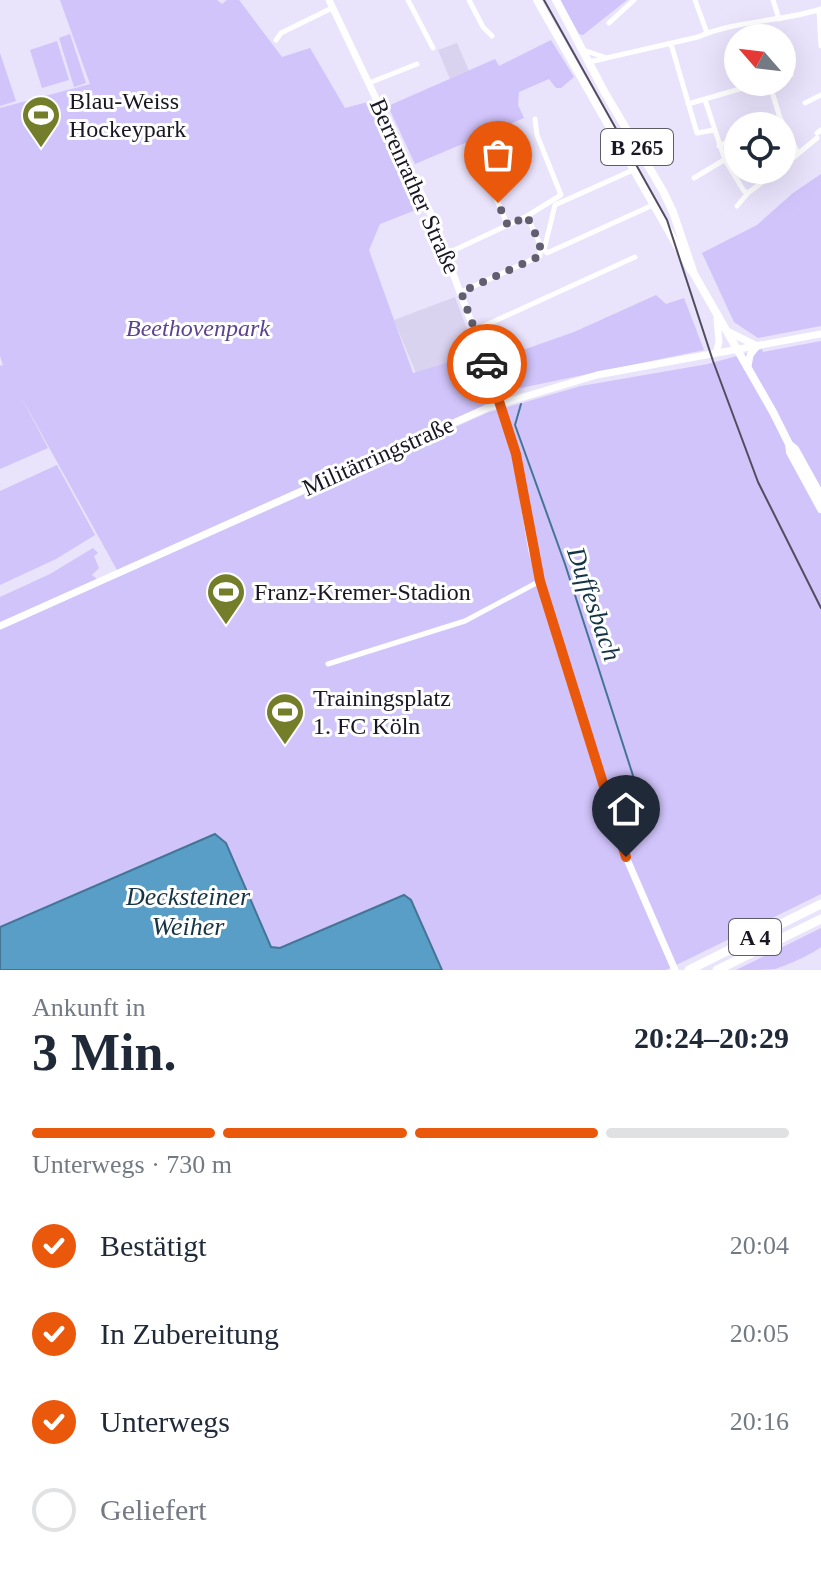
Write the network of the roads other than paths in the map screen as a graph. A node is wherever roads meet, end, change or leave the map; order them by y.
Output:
1 (408, 0) edge
2 (469, 0) edge
3 (537, 0) edge
4 (556, 0) edge
5 (634, 0) edge
6 (695, 0) edge
7 (773, 0) edge
8 (331, 4) edge
9 (820, 10) edge
10 (779, 19) junction
11 (609, 23) dead end
12 (707, 33) junction
13 (492, 36) dead end
14 (276, 40) dead end
15 (671, 44) junction
16 (821, 46) edge
17 (433, 48) dead end
18 (582, 50) junction
19 (567, 57) junction
20 (605, 57) junction
21 (587, 63) junction
22 (417, 64) dead end
23 (581, 77) junction
24 (369, 83) junction
25 (724, 94) edge
26 (821, 95) edge
27 (705, 100) junction
28 (805, 103) dead end
29 (688, 104) junction
30 (535, 119) dead end
31 (714, 130) junction
32 (818, 133) edge
33 (724, 144) edge
34 (719, 146) junction
35 (478, 147) dead end
36 (796, 149) edge
37 (798, 153) joint
38 (724, 158) edge
39 (724, 161) edge
40 (634, 169) junction
41 (694, 178) dead end
42 (740, 184) edge
43 (760, 184) edge
44 (645, 191) junction
45 (663, 191) junction
46 (748, 193) junction
47 (560, 199) junction
48 (653, 205) junction
49 (737, 206) dead end
50 (527, 216) junction
51 (508, 226) junction
52 (446, 254) junction
53 (543, 255) junction
54 (635, 257) dead end
55 (694, 274) junction
56 (461, 292) junction
57 (717, 319) junction
58 (724, 329) junction
59 (475, 330) junction
60 (821, 334) edge
61 (757, 346) junction
62 (738, 350) junction
63 (716, 353) junction
64 (748, 366) junction
65 (501, 404) junction
66 (789, 444) junction
67 (821, 496) edge
68 (821, 509) edge
69 (540, 581) junction
70 (0, 626) edge
71 (328, 664) dead end
72 (821, 904) edge
73 (821, 919) edge
74 (675, 970) edge
75 (689, 970) edge
76 (717, 970) edge

1 - 17 street
2 - 13 street
3 - 19 main road, B 265
4 - 18 main road, B 265
5 - 11 street
6 - 12 street
7 - 10 street
8 - 14 street
8 - 24 street, Berrenrather Straße
9 - 10 street
9 - 16 street
10 - 12 street
12 - 15 street
15 - 20 street
15 - 29 street
18 - 20 street
18 - 21 main road, B 265
19 - 21 main road
19 - 23 main road, B 265
20 - 21 street
21 - 23 main road
21 - 45 main road, B 265
22 - 24 street
23 - 40 main road, B 265
24 - 52 street, Berrenrather Straße
25 - 27 street
26 - 28 street
27 - 29 street
27 - 31 street
29 - 31 street
30 - 47 street
31 - 34 street
32 - 37 street
33 - 34 street
34 - 38 street
35 - 51 street
36 - 37 street
39 - 41 street
40 - 44 main road, B 265
40 - 47 street
42 - 46 street
43 - 46 street
44 - 45 main road
44 - 48 main road, B 265
45 - 55 main road, B 265
46 - 49 street
47 - 50 street
47 - 53 street
48 - 53 street
48 - 55 main road, B 265
50 - 51 street
50 - 53 street
51 - 52 street
52 - 56 street, Berrenrather Straße
53 - 56 street
54 - 59 street
55 - 57 main road, B 265
56 - 59 street, Berrenrather Straße
57 - 58 main road, B 265
57 - 63 street
58 - 61 street
58 - 62 main road, B 265
59 - 65 street, Berrenrather Straße
60 - 61 street, Militärringstraße
61 - 62 street, Militärringstraße
61 - 64 street
62 - 63 street, Militärringstraße
62 - 64 main road, B 265
63 - 65 street, Militärringstraße
64 - 66 main road, B 265
65 - 69 street, Berrenrather Straße
65 - 70 street, Militärringstraße
66 - 67 main road, B 265
66 - 68 main road, B 265
69 - 71 street
69 - 74 street, Berrenrather Straße
72 - 75 highway, A 4
73 - 76 highway, A 4

